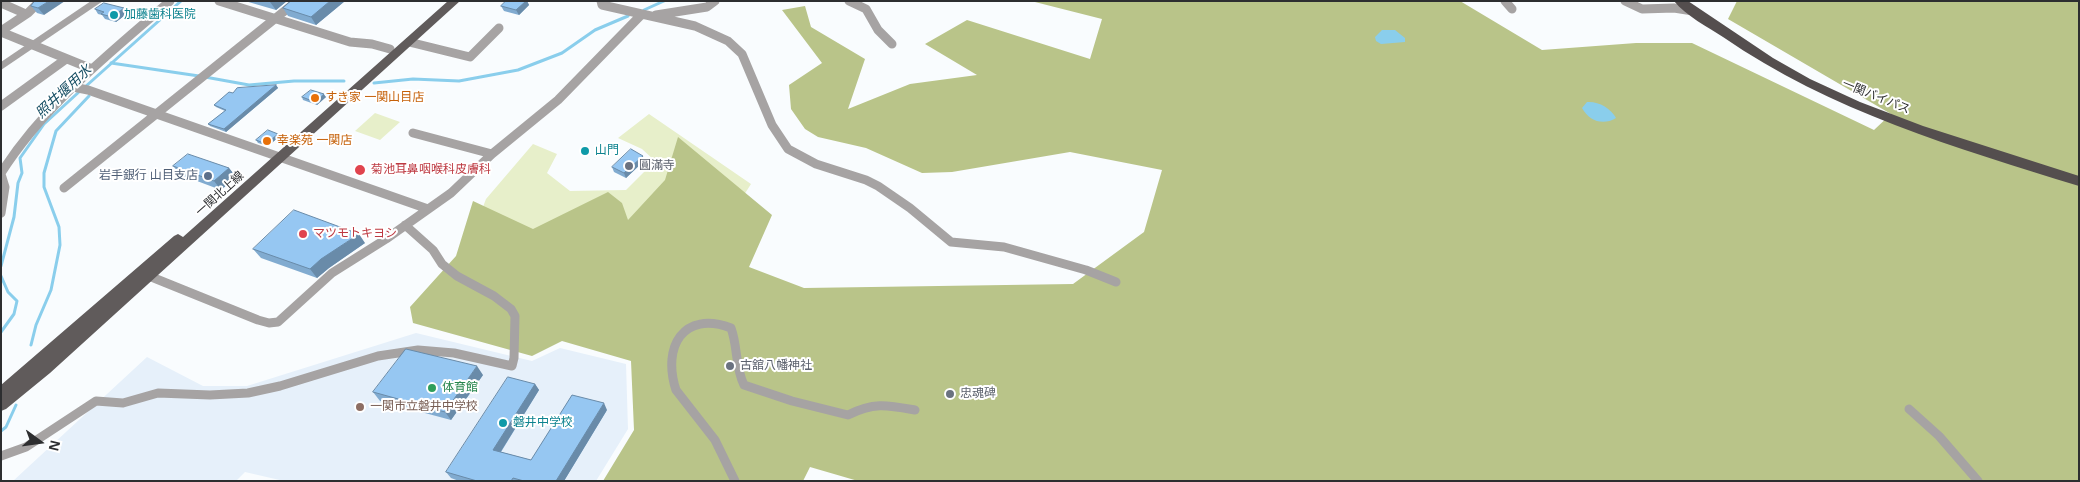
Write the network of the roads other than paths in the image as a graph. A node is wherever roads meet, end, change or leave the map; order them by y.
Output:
1 (40, 1) edge
2 (98, 1) edge
3 (170, 1) edge
4 (219, 1) edge
5 (297, 1) edge
6 (444, 1) edge
7 (455, 1) edge
8 (601, 1) edge
9 (715, 1) edge
10 (849, 1) edge
11 (1505, 1) edge
12 (1625, 1) edge
13 (1680, 1) edge
14 (1, 3) edge
15 (1512, 9) dead end
16 (1693, 11) junction
17 (26, 14) junction
18 (642, 14) junction
19 (655, 15) junction
20 (276, 18) junction
21 (499, 28) dead end
22 (1, 32) edge
23 (409, 42) junction
24 (892, 44) dead end
25 (32, 46) junction
26 (390, 49) junction
27 (66, 59) junction
28 (1, 67) edge
29 (92, 69) junction
30 (73, 87) junction
31 (1, 106) edge
32 (156, 114) junction
33 (413, 133) dead end
34 (492, 154) junction
35 (276, 157) junction
36 (1, 174) edge
37 (2079, 181) edge
38 (64, 188) dead end
39 (428, 209) junction
40 (1, 213) edge
41 (406, 225) junction
42 (144, 274) junction
43 (1116, 282) dead end
44 (1, 394) edge
45 (1, 405) edge
46 (1909, 409) dead end
47 (915, 410) dead end
48 (1, 456) edge
49 (735, 481) edge
50 (1978, 481) edge

1 - 17 street
2 - 25 street
3 - 29 street
4 - 20 street
5 - 20 street
6 - 26 main road, 一関北上線
7 - 23 main road, 一関北上線
8 - 18 street
9 - 19 street
10 - 24 street
11 - 15 street
12 - 16 street
13 - 16 highway, 一関バイパス
14 - 17 street
16 - 37 highway, 一関バイパス
17 - 22 street
18 - 19 street
18 - 34 street
19 - 43 street
20 - 26 street
20 - 32 street
21 - 23 street
22 - 25 street
23 - 35 main road, 一関北上線
25 - 27 street
25 - 28 street
26 - 35 main road, 一関北上線
27 - 29 street
27 - 31 street
29 - 30 street
30 - 32 street
30 - 36 street
32 - 35 street
32 - 38 street
33 - 34 street
34 - 39 street
35 - 39 street
35 - 42 main road, 一関北上線
36 - 40 street
39 - 41 street
41 - 42 street
41 - 48 street
42 - 44 main road, 一関北上線
42 - 45 main road, 一関北上線
46 - 50 street
47 - 49 street

